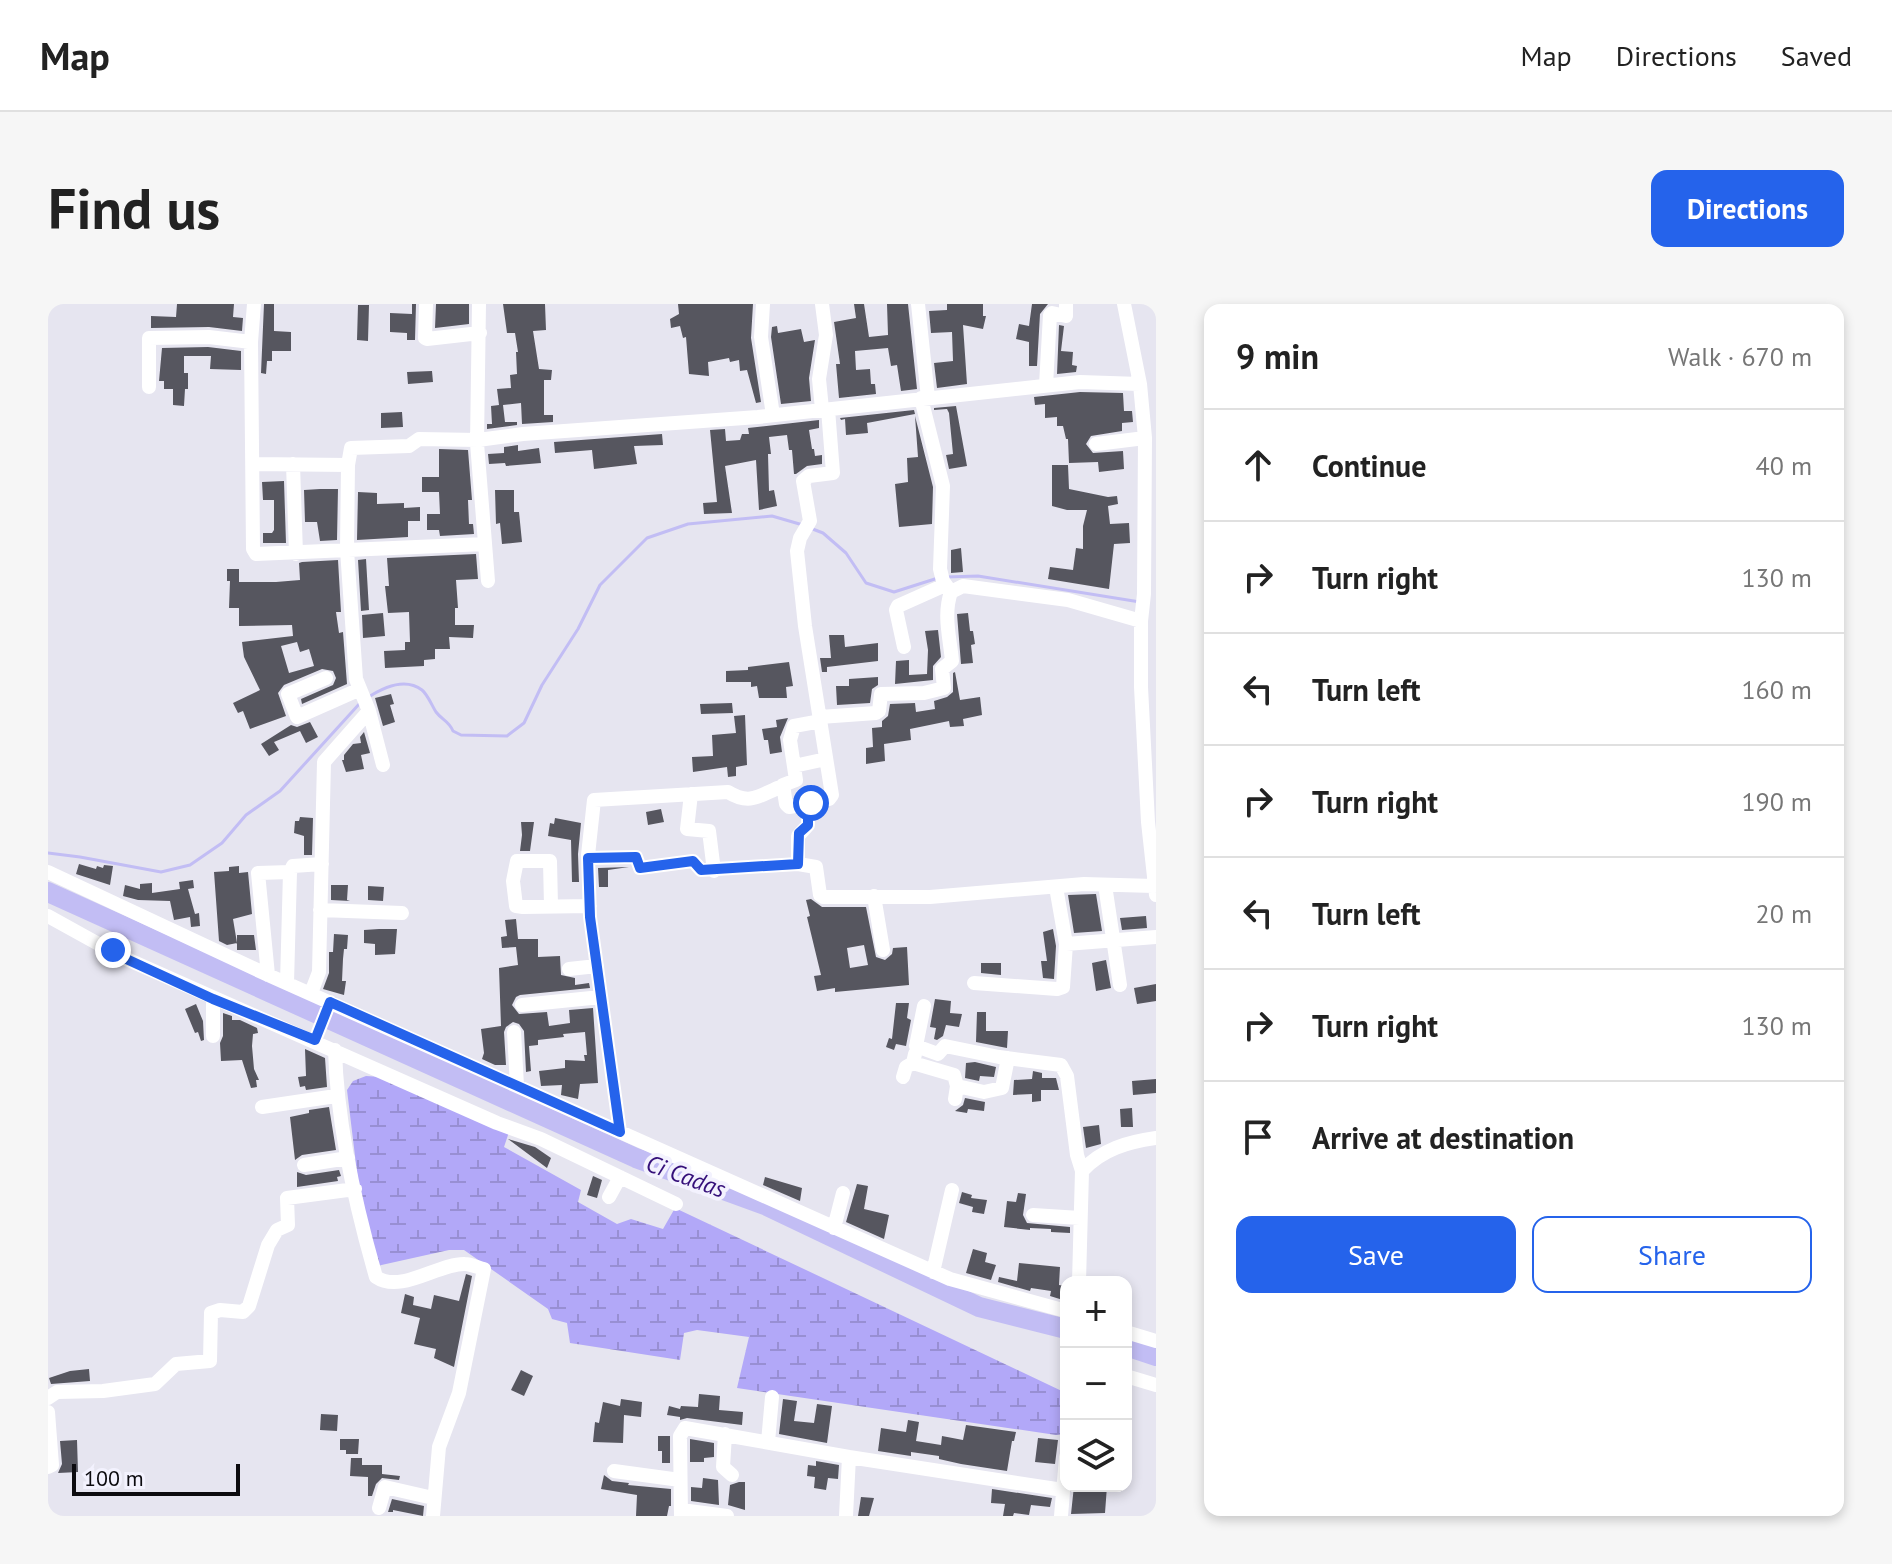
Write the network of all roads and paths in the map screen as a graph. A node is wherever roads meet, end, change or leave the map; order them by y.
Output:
1 (254, 304) edge
2 (426, 304) edge
3 (479, 304) edge
4 (763, 304) edge
5 (822, 304) edge
6 (918, 304) edge
7 (1066, 304) edge
8 (1124, 304) edge
9 (480, 333) junction
10 (251, 342) junction
11 (1140, 384) junction
12 (1046, 385) junction
13 (149, 387) dead end
14 (925, 398) junction
15 (825, 409) junction
16 (773, 415) junction
17 (1145, 438) junction
18 (478, 440) junction
19 (1096, 444) dead end
20 (253, 464) junction
21 (293, 464) junction
22 (348, 465) junction
23 (485, 544) junction
24 (347, 550) junction
25 (296, 554) junction
26 (488, 581) dead end
27 (945, 583) junction
28 (1141, 619) junction
29 (904, 647) dead end
30 (326, 678) dead end
31 (364, 701) junction
32 (821, 719) junction
33 (826, 759) junction
34 (383, 765) dead end
35 (794, 766) junction
36 (783, 786) junction
37 (691, 794) junction
38 (808, 804) junction
39 (588, 858) junction
40 (322, 864) junction
41 (798, 864) junction
42 (714, 871) junction
43 (48, 872) edge
44 (290, 872) junction
45 (1105, 885) junction
46 (1056, 887) junction
47 (1155, 891) edge
48 (874, 896) junction
49 (551, 906) dead end
50 (590, 906) junction
51 (320, 910) junction
52 (402, 913) dead end
53 (48, 916) edge
54 (1156, 937) edge
55 (1111, 940) junction
56 (1066, 944) junction
57 (883, 950) dead end
58 (597, 966) junction
59 (569, 969) dead end
60 (268, 975) junction
61 (287, 983) junction
62 (974, 983) dead end
63 (1120, 985) dead end
64 (311, 993) junction
65 (601, 997) junction
66 (213, 999) junction
67 (329, 1005) junction
68 (522, 1005) dead end
69 (924, 1006) dead end
70 (514, 1032) dead end
71 (213, 1036) dead end
72 (316, 1038) junction
73 (916, 1046) junction
74 (335, 1050) junction
75 (1008, 1058) junction
76 (913, 1063) junction
77 (903, 1077) dead end
78 (517, 1086) junction
79 (336, 1096) junction
80 (262, 1107) dead end
81 (620, 1132) junction
82 (1156, 1138) edge
83 (348, 1158) junction
84 (304, 1165) dead end
85 (1082, 1171) junction
86 (620, 1177) junction
87 (355, 1189) junction
88 (952, 1190) dead end
89 (843, 1193) dead end
90 (609, 1197) dead end
91 (676, 1204) dead end
92 (1033, 1215) dead end
93 (1080, 1218) junction
94 (834, 1228) junction
95 (933, 1272) junction
96 (1079, 1276) edge
97 (1060, 1309) edge
98 (1132, 1334) edge
99 (1156, 1341) edge
100 (1132, 1378) edge
101 (1156, 1385) edge
102 (772, 1397) dead end
103 (48, 1398) edge
104 (48, 1412) edge
105 (725, 1434) junction
106 (768, 1442) junction
107 (849, 1457) junction
108 (48, 1467) edge
109 (614, 1471) dead end
110 (732, 1475) dead end
111 (680, 1480) junction
112 (1060, 1490) edge
113 (1063, 1492) edge
114 (433, 1498) junction
115 (379, 1508) dead end
116 (681, 1513) edge
117 (433, 1516) edge
118 (727, 1516) edge
119 (846, 1516) edge
120 (1061, 1516) edge

1 - 10 street
2 - 9 street
3 - 9 street
4 - 16 street
5 - 15 street
6 - 14 street
7 - 12 street
8 - 11 street
9 - 18 street
10 - 13 street
10 - 20 street
11 - 12 street
11 - 17 street
12 - 14 street
14 - 15 street
14 - 27 street
15 - 16 street
15 - 32 street
16 - 18 street
17 - 19 street
17 - 28 street
18 - 22 street
18 - 23 street
20 - 21 street
20 - 25 street
21 - 22 street
21 - 25 street
22 - 24 street
23 - 24 street
23 - 26 street
24 - 25 street
24 - 31 street
27 - 28 street
27 - 29 street
27 - 32 street
28 - 47 street
30 - 31 street
31 - 34 street
31 - 40 street
32 - 33 street
32 - 35 street
33 - 35 street
33 - 38 street
35 - 36 street
36 - 37 street
36 - 38 street
37 - 39 street
37 - 42 street
38 - 41 street
39 - 42 street
39 - 50 street
40 - 44 street
40 - 51 street
41 - 42 street
41 - 48 street
43 - 60 street
44 - 60 street
44 - 61 street
45 - 46 street
45 - 47 street
45 - 55 street
46 - 48 street
46 - 56 street
48 - 57 street
49 - 50 street
50 - 58 street
51 - 52 street
51 - 64 street
53 - 66 street
54 - 55 street
55 - 56 street
55 - 63 street
56 - 62 street
58 - 59 street
58 - 65 street
60 - 61 street
61 - 64 street
64 - 67 street
65 - 68 street
65 - 81 street
66 - 71 street
66 - 72 street
67 - 72 street
67 - 78 street
69 - 73 street
70 - 78 street
72 - 74 street
73 - 75 street
73 - 76 street
74 - 79 street
74 - 86 street
75 - 76 street
75 - 85 street
76 - 77 street
78 - 81 street
79 - 80 street
79 - 83 street
81 - 94 street
82 - 85 street
83 - 84 street
83 - 87 street
85 - 93 street
86 - 90 street
86 - 91 street
87 - 103 street
87 - 114 street
88 - 95 street
89 - 94 street
92 - 93 street
93 - 96 street
94 - 95 street
95 - 97 street
98 - 99 street
100 - 101 street
102 - 106 street
104 - 108 street
105 - 106 street
105 - 110 street
105 - 111 street
106 - 107 street
107 - 112 street
107 - 119 street
109 - 111 street
111 - 116 street
113 - 120 street
114 - 115 street
114 - 117 street
116 - 118 street

